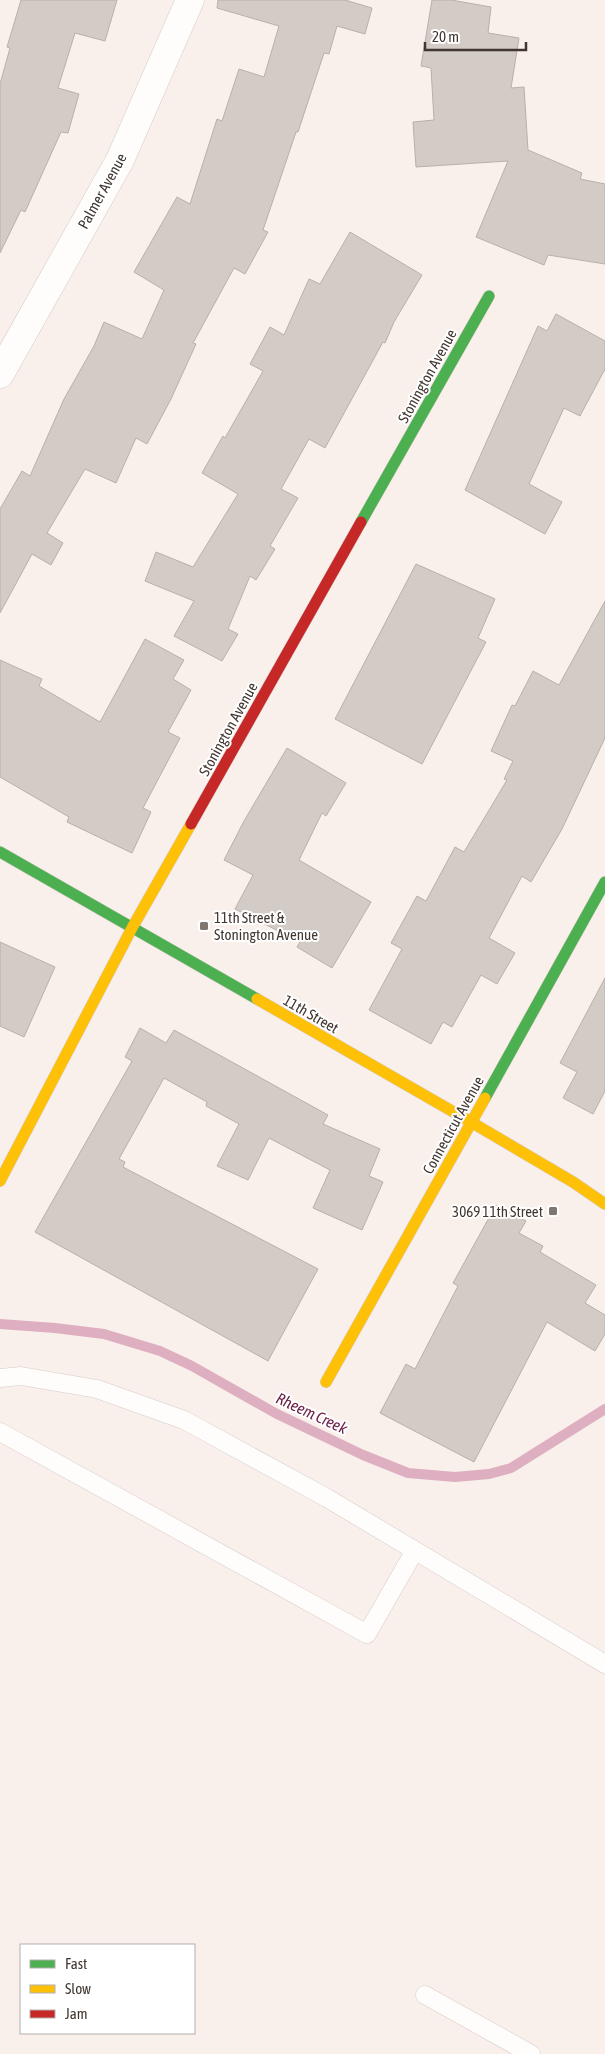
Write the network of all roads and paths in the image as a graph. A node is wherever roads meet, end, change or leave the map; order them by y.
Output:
1 (190, 0) edge
2 (489, 296) dead end
3 (0, 374) edge
4 (0, 852) edge
5 (605, 882) edge
6 (132, 928) junction
7 (471, 1122) junction
8 (0, 1181) edge
9 (605, 1204) edge
10 (0, 1378) edge
11 (326, 1382) dead end
12 (0, 1432) edge
13 (414, 1552) junction
14 (605, 1664) edge
15 (426, 1995) dead end
16 (532, 2054) edge

1 - 3 street, Palmer Avenue
2 - 6 street, Stonington Avenue
4 - 6 street, 11th Street
5 - 7 street, Connecticut Avenue
6 - 7 street, 11th Street
6 - 8 street, Stonington Avenue
7 - 9 street, 11th Street
7 - 11 street, Connecticut Avenue
10 - 13 lane
12 - 13 lane
13 - 14 lane
15 - 16 lane

